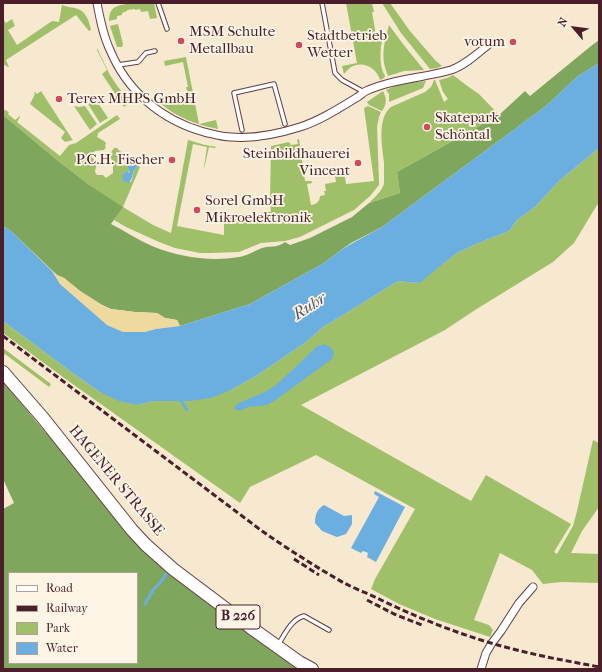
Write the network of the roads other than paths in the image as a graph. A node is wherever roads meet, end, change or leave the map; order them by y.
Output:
1 (97, 3) edge
2 (158, 3) edge
3 (322, 3) edge
4 (167, 29) dead end
5 (488, 44) dead end
6 (155, 51) dead end
7 (118, 65) junction
8 (364, 92) junction
9 (285, 124) dead end
10 (242, 130) dead end
11 (3, 372) edge
12 (533, 586) dead end
13 (329, 630) dead end
14 (278, 646) junction
15 (312, 669) edge
16 (481, 669) edge

1 - 7 street
2 - 4 lane
3 - 8 lane
5 - 8 street
6 - 7 lane
7 - 8 street
9 - 10 lane
11 - 14 main road, HAGENER STRASSE / B 226
12 - 16 street
13 - 14 lane
14 - 15 main road, HAGENER STRASSE / B 226

